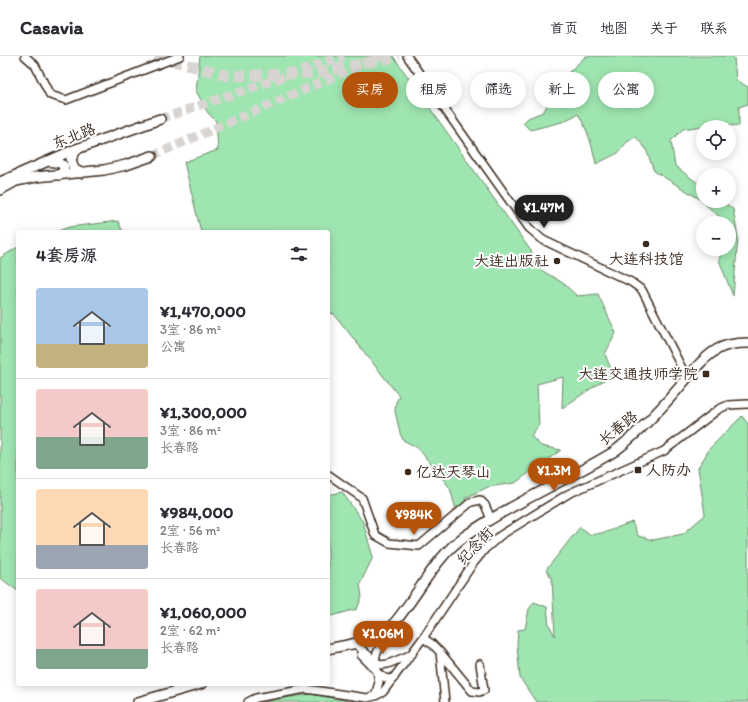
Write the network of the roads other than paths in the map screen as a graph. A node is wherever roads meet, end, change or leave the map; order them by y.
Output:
1 (25, 56) edge
2 (180, 56) edge
3 (407, 56) edge
4 (160, 119) tunnel mouth
5 (77, 148) junction
6 (152, 156) tunnel mouth
7 (49, 160) junction
8 (80, 173) junction
9 (59, 174) junction
10 (0, 182) edge
11 (0, 190) edge
12 (748, 344) edge
13 (687, 378) junction
14 (748, 404) edge
15 (330, 476) edge
16 (491, 519) junction
17 (398, 619) junction
18 (423, 638) junction
19 (355, 645) junction
20 (330, 649) edge
21 (440, 652) junction
22 (412, 654) junction
23 (376, 662) junction
24 (480, 664) dead end
25 (376, 670) junction
26 (394, 678) junction
27 (194, 686) edge
28 (375, 696) junction
29 (138, 702) edge
30 (248, 702) edge
31 (445, 702) edge

1 - 2 street
3 - 13 street
4 - 5 main road, 东北路
5 - 7 main road, 东北路
5 - 8 main road
6 - 8 main road, 东北路
7 - 9 main road
7 - 10 main road, 东北路
8 - 9 main road, 东北路
9 - 11 main road, 东北路
12 - 13 main road, 长春路
13 - 16 main road, 长春路
14 - 18 street, 纪念街
15 - 16 street
16 - 17 main road, 长春路
17 - 19 main road, 长春路
17 - 23 street
18 - 21 street
18 - 22 street, 纪念街
19 - 20 main road, 长春路
19 - 23 street
19 - 25 street
21 - 24 street
21 - 31 street
22 - 23 street
22 - 26 street, 纪念街
25 - 26 street
25 - 28 street
26 - 28 street, 纪念街
27 - 29 main road
28 - 30 street

